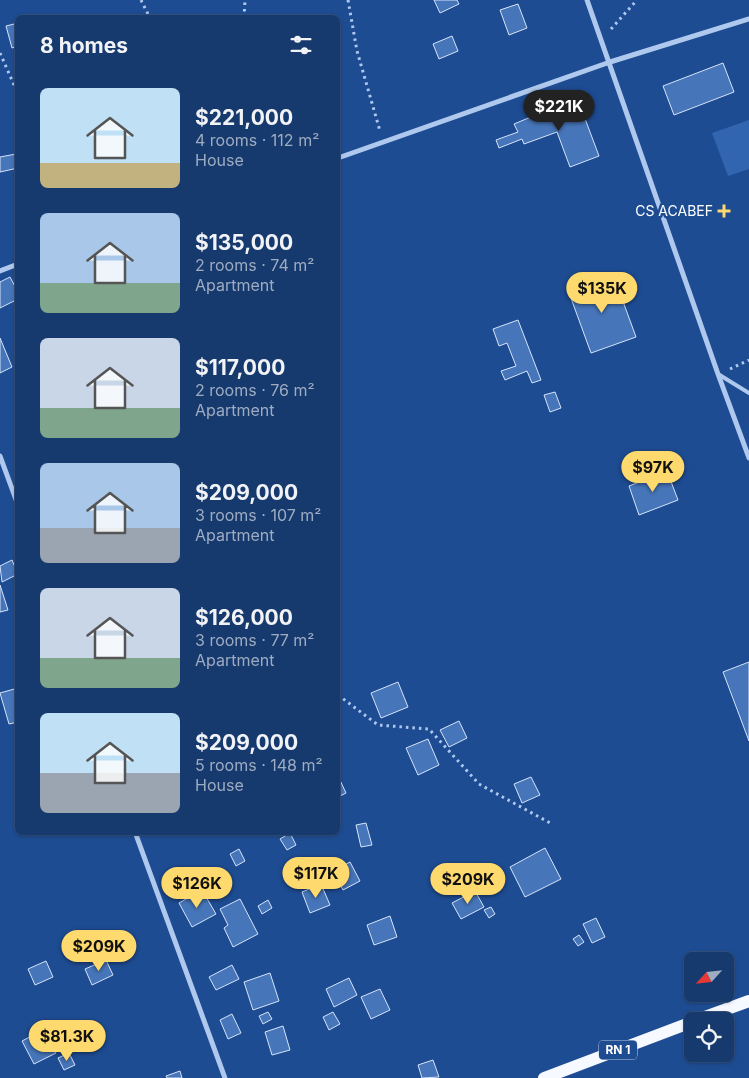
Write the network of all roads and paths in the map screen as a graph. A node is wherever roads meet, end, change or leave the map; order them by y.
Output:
1 (141, 0) edge
2 (245, 0) edge
3 (348, 0) edge
4 (587, 0) edge
5 (637, 0) edge
6 (148, 15) edge
7 (244, 15) edge
8 (749, 19) edge
9 (600, 40) junction
10 (0, 53) edge
11 (610, 62) junction
12 (15, 87) edge
13 (383, 141) junction
14 (340, 157) edge
15 (15, 265) edge
16 (0, 271) edge
17 (718, 374) junction
18 (749, 393) edge
19 (0, 456) edge
20 (749, 458) edge
21 (15, 497) edge
22 (340, 696) edge
23 (552, 824) dead end
24 (136, 835) edge
25 (749, 1001) edge
26 (720, 1012) edge
27 (684, 1026) edge
28 (225, 1078) edge
29 (544, 1078) edge

1 - 6 path
2 - 7 path
3 - 13 path
4 - 9 street
5 - 9 path
8 - 11 street
9 - 11 street
10 - 12 path
11 - 13 street
11 - 17 street
13 - 14 street
15 - 16 street
17 - 18 lane
17 - 20 street
19 - 21 street
22 - 23 path
24 - 28 street
25 - 26 main road, RN 1
27 - 29 main road, RN 1

